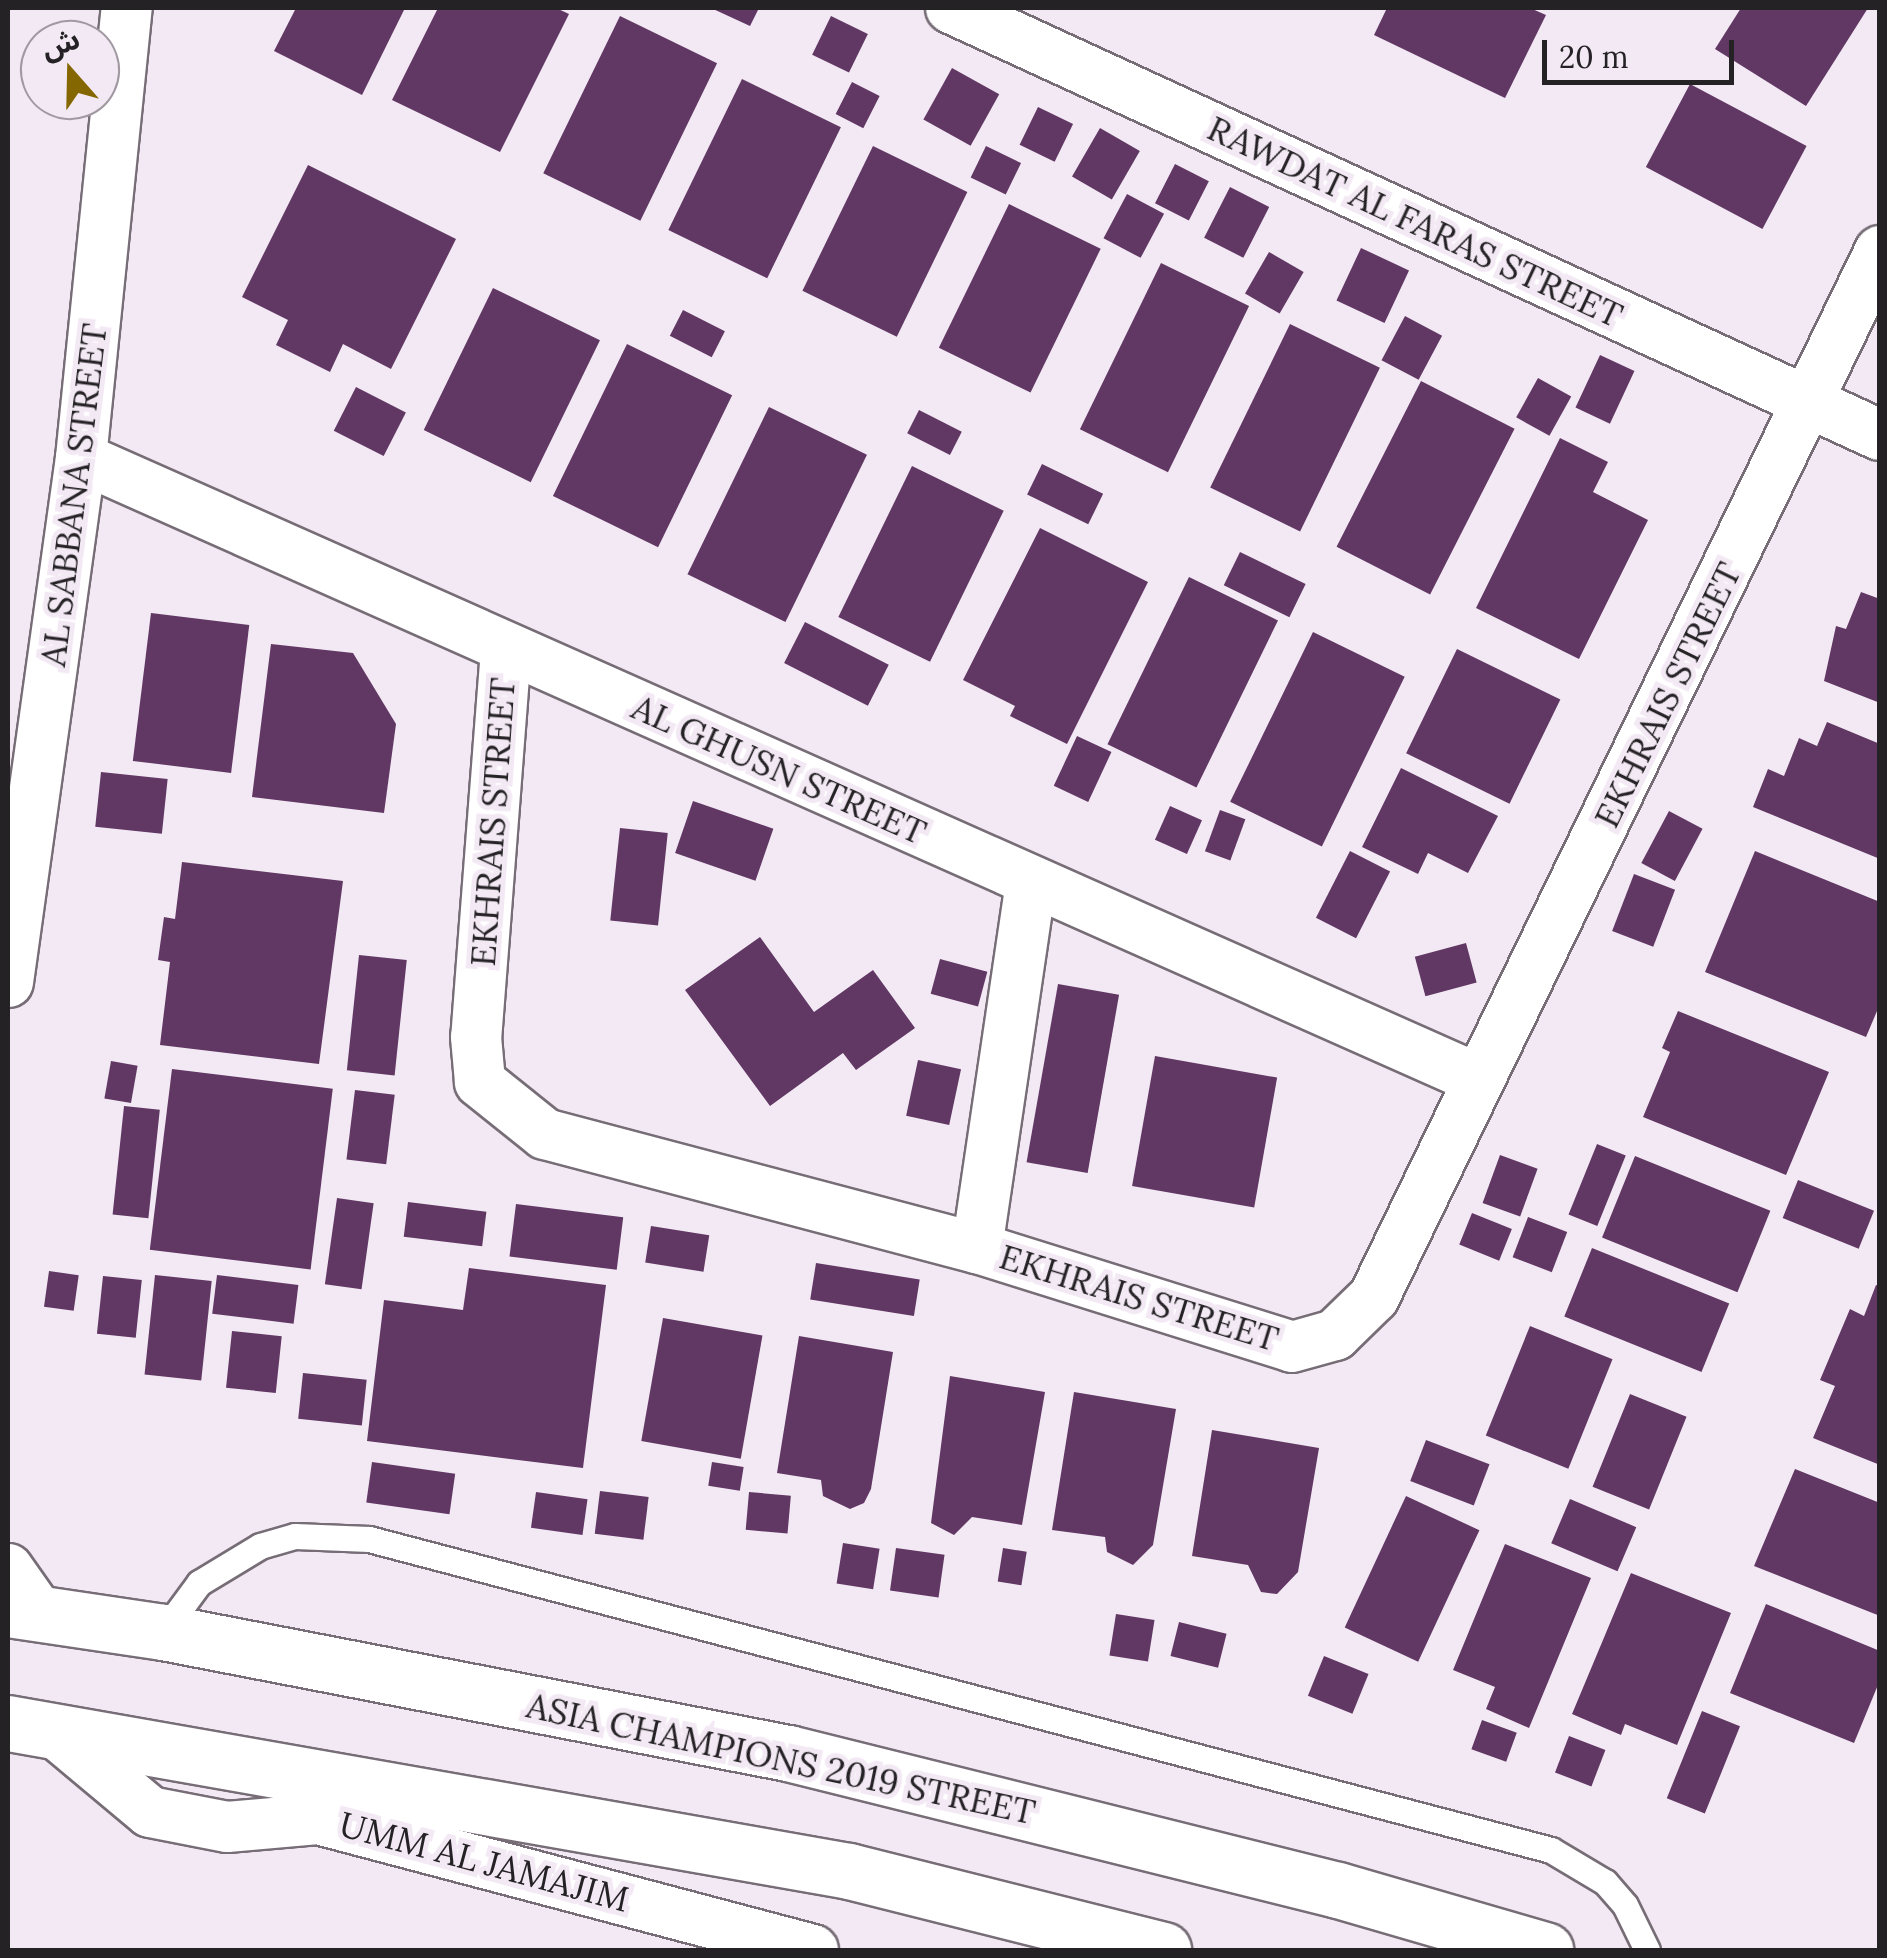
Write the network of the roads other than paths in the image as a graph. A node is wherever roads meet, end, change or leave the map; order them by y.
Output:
1 (952, 8) edge
2 (121, 10) edge
3 (1880, 251) edge
4 (1810, 405) junction
5 (1880, 436) edge
6 (81, 458) junction
7 (506, 650) junction
8 (1032, 882) junction
9 (8, 982) edge
10 (1478, 1079) junction
11 (977, 1248) junction
12 (8, 1569) edge
13 (23, 1611) edge
14 (163, 1632) junction
15 (33, 1729) edge
16 (812, 1950) edge
17 (1163, 1950) edge
18 (1545, 1950) edge
19 (1647, 1950) edge

1 - 4 street, RAWDAT AL FARAS STREET
2 - 6 street, AL SABBANA STREET
3 - 4 street, EKHRAIS STREET
4 - 5 street, RAWDAT AL FARAS STREET
4 - 10 street, EKHRAIS STREET
6 - 7 street, AL GHUSN STREET
6 - 9 street, AL SABBANA STREET
7 - 8 street, AL GHUSN STREET
7 - 11 street, EKHRAIS STREET
8 - 10 street, AL GHUSN STREET
8 - 11 street
10 - 11 street, EKHRAIS STREET
12 - 13 street
13 - 14 main road, ASIA CHAMPIONS 2019 STREET
14 - 18 main road, ASIA CHAMPIONS 2019 STREET
14 - 19 lane
15 - 16 street, UMM AL JAMAJIM
15 - 17 main road

